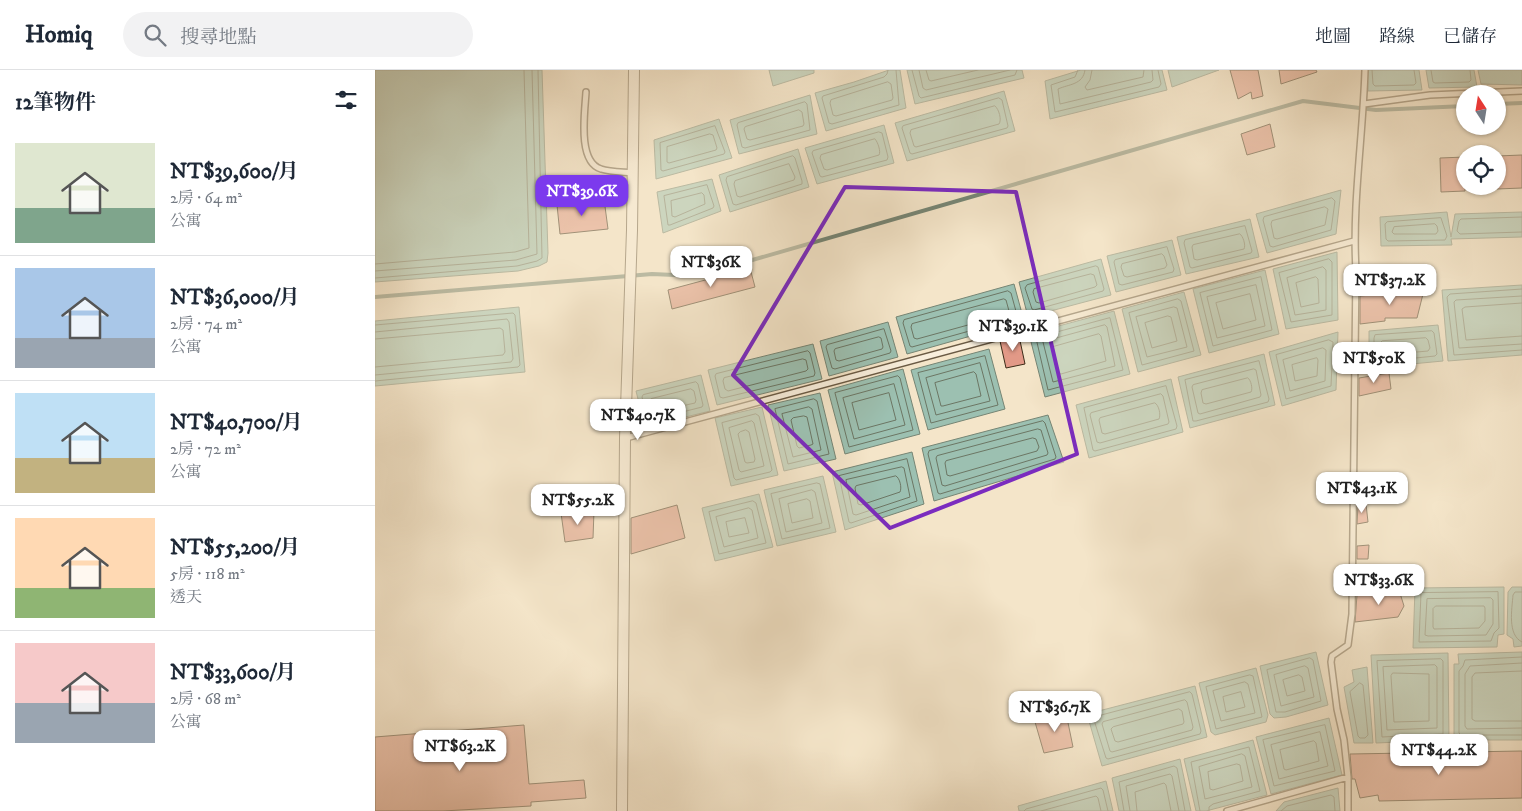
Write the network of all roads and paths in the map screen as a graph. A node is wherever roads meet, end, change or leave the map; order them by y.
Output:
1 (634, 70) edge
2 (1365, 70) edge
3 (1522, 90) edge
4 (586, 92) dead end
5 (1364, 104) junction
6 (633, 173) junction
7 (1354, 240) junction
8 (625, 438) junction
9 (1347, 777) junction
10 (621, 811) edge
11 (1227, 811) edge
12 (1349, 811) edge

1 - 6 street
2 - 5 lane
3 - 5 lane
4 - 6 lane
5 - 7 lane
6 - 8 street
7 - 8 lane
7 - 9 lane
8 - 10 street
9 - 11 lane
9 - 12 lane

